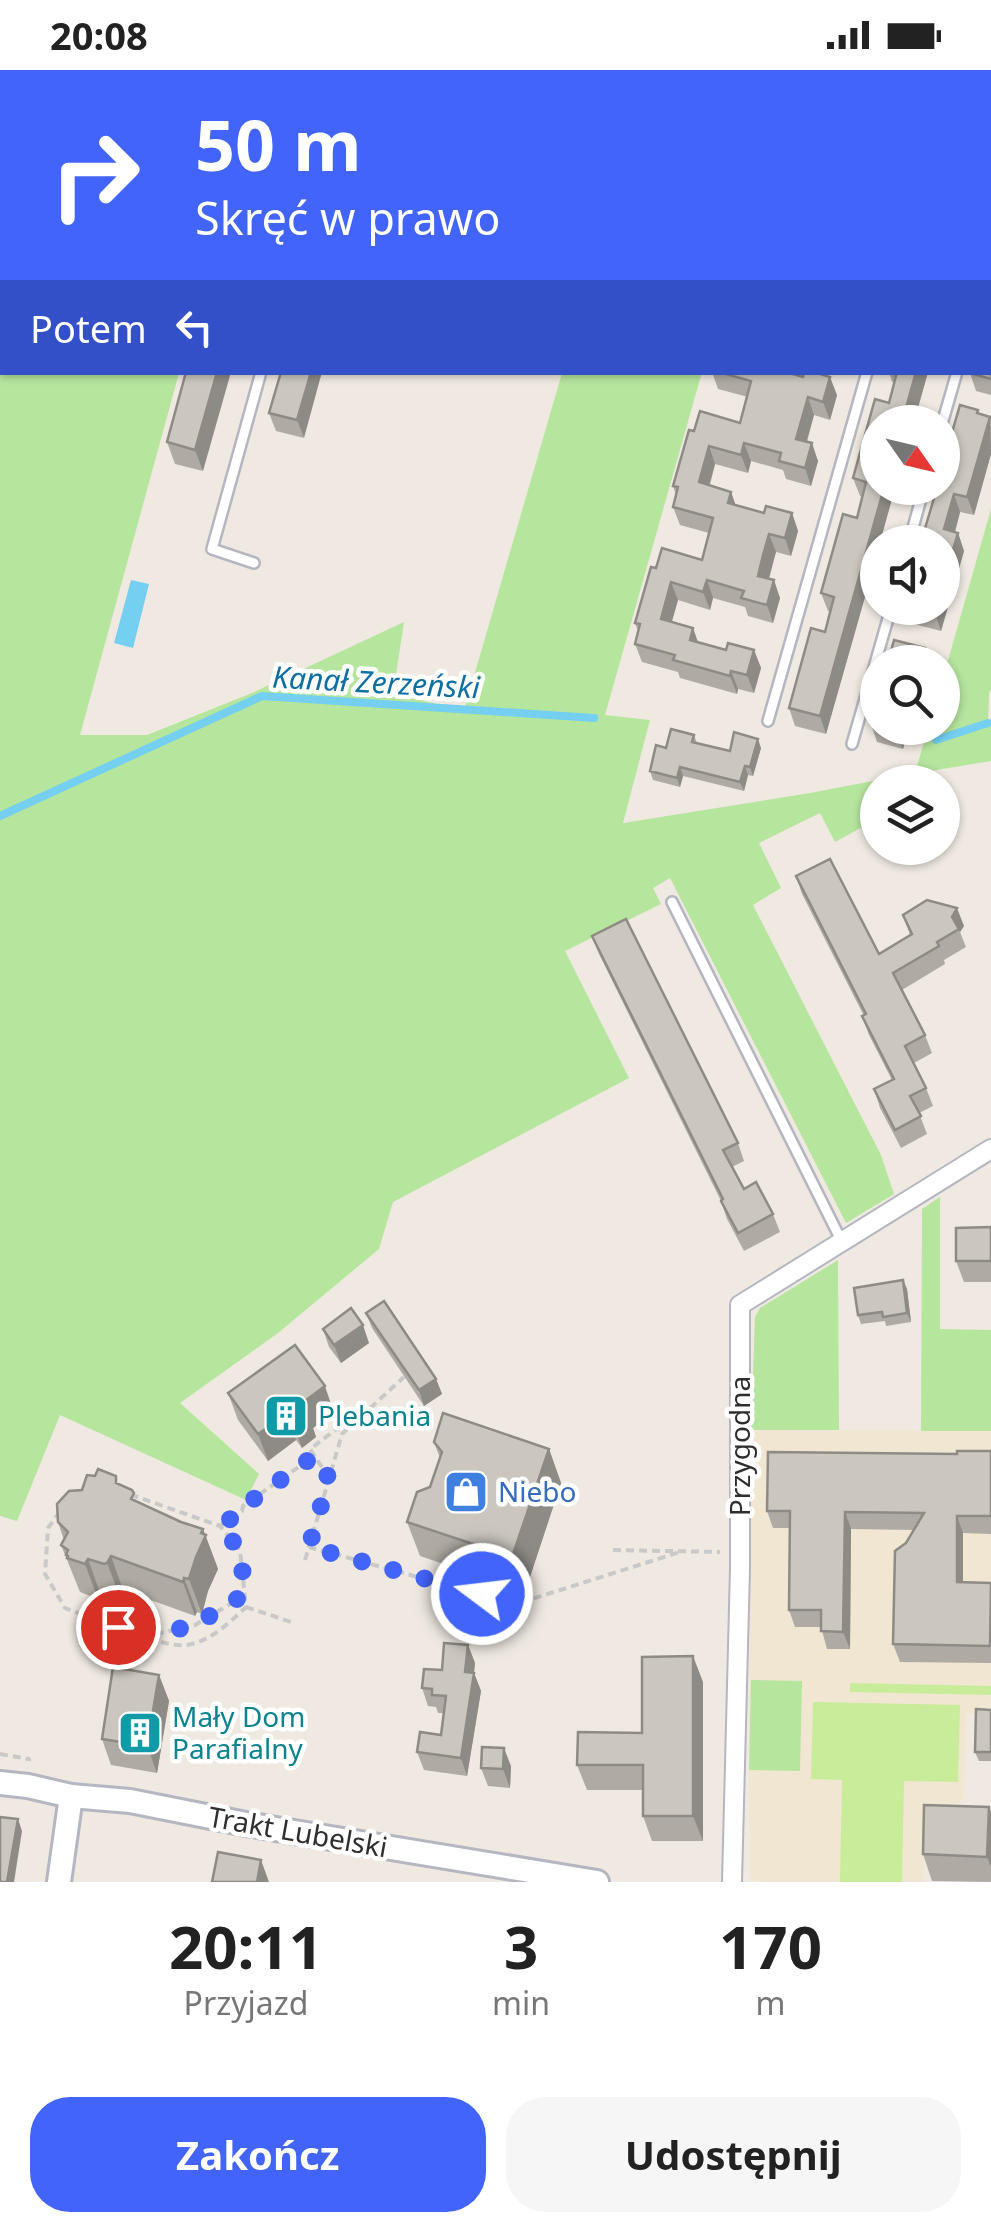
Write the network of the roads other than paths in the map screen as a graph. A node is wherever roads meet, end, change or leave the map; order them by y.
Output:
1 (260, 375) edge
2 (866, 375) edge
3 (956, 375) edge
4 (947, 405) edge
5 (254, 563) dead end
6 (886, 625) edge
7 (768, 721) dead end
8 (852, 744) dead end
9 (672, 902) dead end
10 (991, 1149) edge
11 (842, 1242) junction
12 (0, 1783) edge
13 (71, 1796) junction
14 (59, 1882) edge
15 (597, 1882) edge
16 (732, 1882) edge

1 - 5 lane
2 - 7 lane
3 - 4 lane
6 - 8 lane
9 - 11 lane
10 - 11 street, Przygodna
11 - 16 street, Przygodna
12 - 13 street, Trakt Lubelski
13 - 14 street
13 - 15 street, Trakt Lubelski

